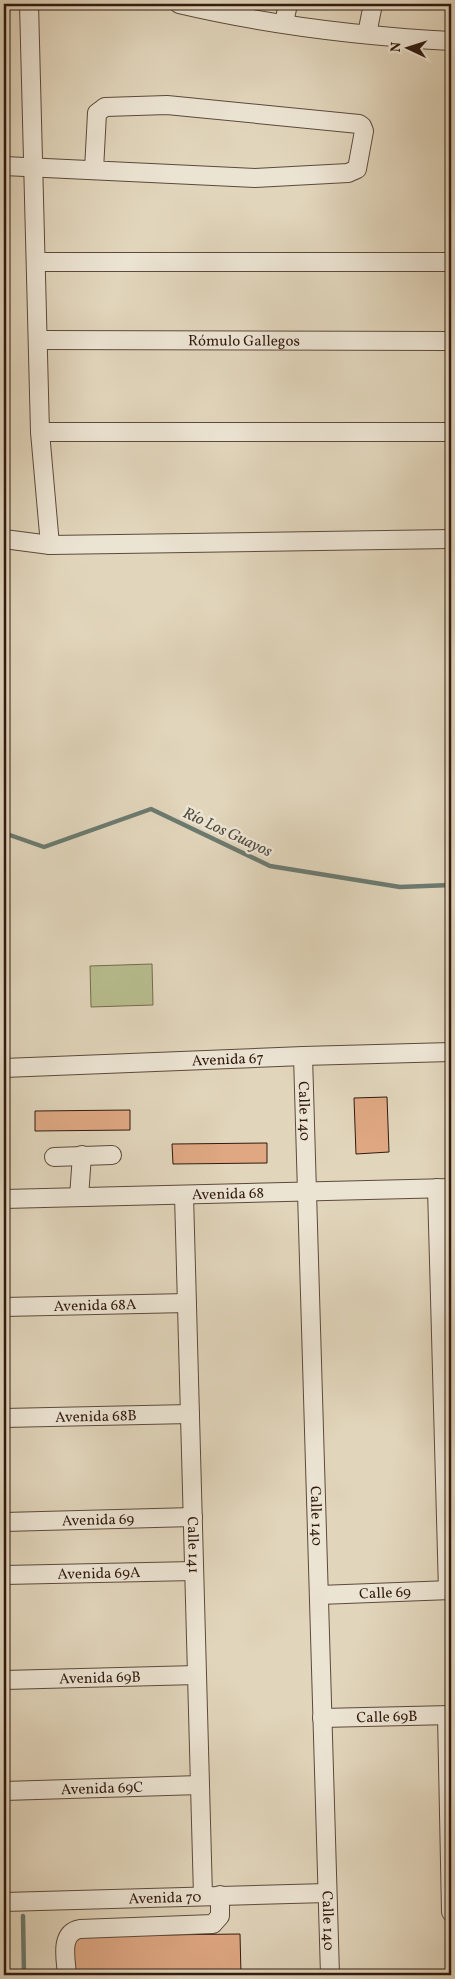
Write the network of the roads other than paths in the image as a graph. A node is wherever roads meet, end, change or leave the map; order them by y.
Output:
1 (29, 4) edge
2 (179, 4) edge
3 (288, 4) edge
4 (372, 4) edge
5 (284, 23) junction
6 (367, 34) junction
7 (451, 41) edge
8 (4, 166) edge
9 (34, 168) junction
10 (94, 170) junction
11 (36, 262) junction
12 (451, 262) edge
13 (38, 340) junction
14 (451, 341) edge
15 (40, 432) junction
16 (451, 432) edge
17 (4, 539) edge
18 (451, 539) edge
19 (50, 545) junction
20 (451, 1052) edge
21 (303, 1056) junction
22 (4, 1068) edge
23 (112, 1155) dead end
24 (82, 1156) junction
25 (54, 1157) dead end
26 (444, 1188) edge
27 (307, 1192) junction
28 (184, 1195) junction
29 (79, 1197) junction
30 (4, 1199) edge
31 (187, 1302) junction
32 (4, 1307) edge
33 (190, 1414) junction
34 (4, 1418) edge
35 (448, 1466) edge
36 (193, 1517) junction
37 (4, 1522) edge
38 (194, 1571) junction
39 (4, 1576) edge
40 (449, 1591) edge
41 (319, 1595) junction
42 (197, 1675) junction
43 (4, 1680) edge
44 (449, 1715) edge
45 (322, 1718) junction
46 (200, 1786) junction
47 (4, 1791) edge
48 (327, 1893) junction
49 (212, 1896) junction
50 (4, 1902) edge
51 (451, 1912) edge
52 (67, 1975) edge
53 (330, 1975) edge

1 - 9 street
2 - 5 street
3 - 5 street
4 - 6 street
5 - 6 street
6 - 7 street
8 - 9 street
9 - 10 street
9 - 11 street
10 - 10 street
11 - 12 street
11 - 13 street
13 - 14 street, Rómulo Gallegos
13 - 15 street
15 - 16 street
15 - 19 street
17 - 19 street
18 - 19 street
20 - 21 street, Avenida 67
21 - 22 street, Avenida 67
21 - 27 street, Calle 140
23 - 24 street
24 - 25 street
24 - 29 street
26 - 27 street, Avenida 68
26 - 35 street
27 - 28 street, Avenida 68
27 - 41 street, Calle 140
28 - 29 street, Avenida 68
28 - 31 street, Calle 141
29 - 30 street, Avenida 68
31 - 32 street, Avenida 68A
31 - 33 street, Calle 141
33 - 34 street, Avenida 68B
33 - 36 street, Calle 141
35 - 40 street
36 - 37 street, Avenida 69
36 - 38 street, Calle 141
38 - 39 street, Avenida 69A
38 - 42 street, Calle 141
40 - 41 street, Calle 69
41 - 45 street, Calle 140
42 - 43 street, Avenida 69B
42 - 46 street, Calle 141
44 - 45 street, Calle 69B
44 - 51 street
45 - 48 street, Calle 140
46 - 47 street, Avenida 69C
46 - 49 street, Calle 141
48 - 49 street, Avenida 70
48 - 53 street, Calle 140
49 - 50 street, Avenida 70
49 - 52 street, Calle 141

